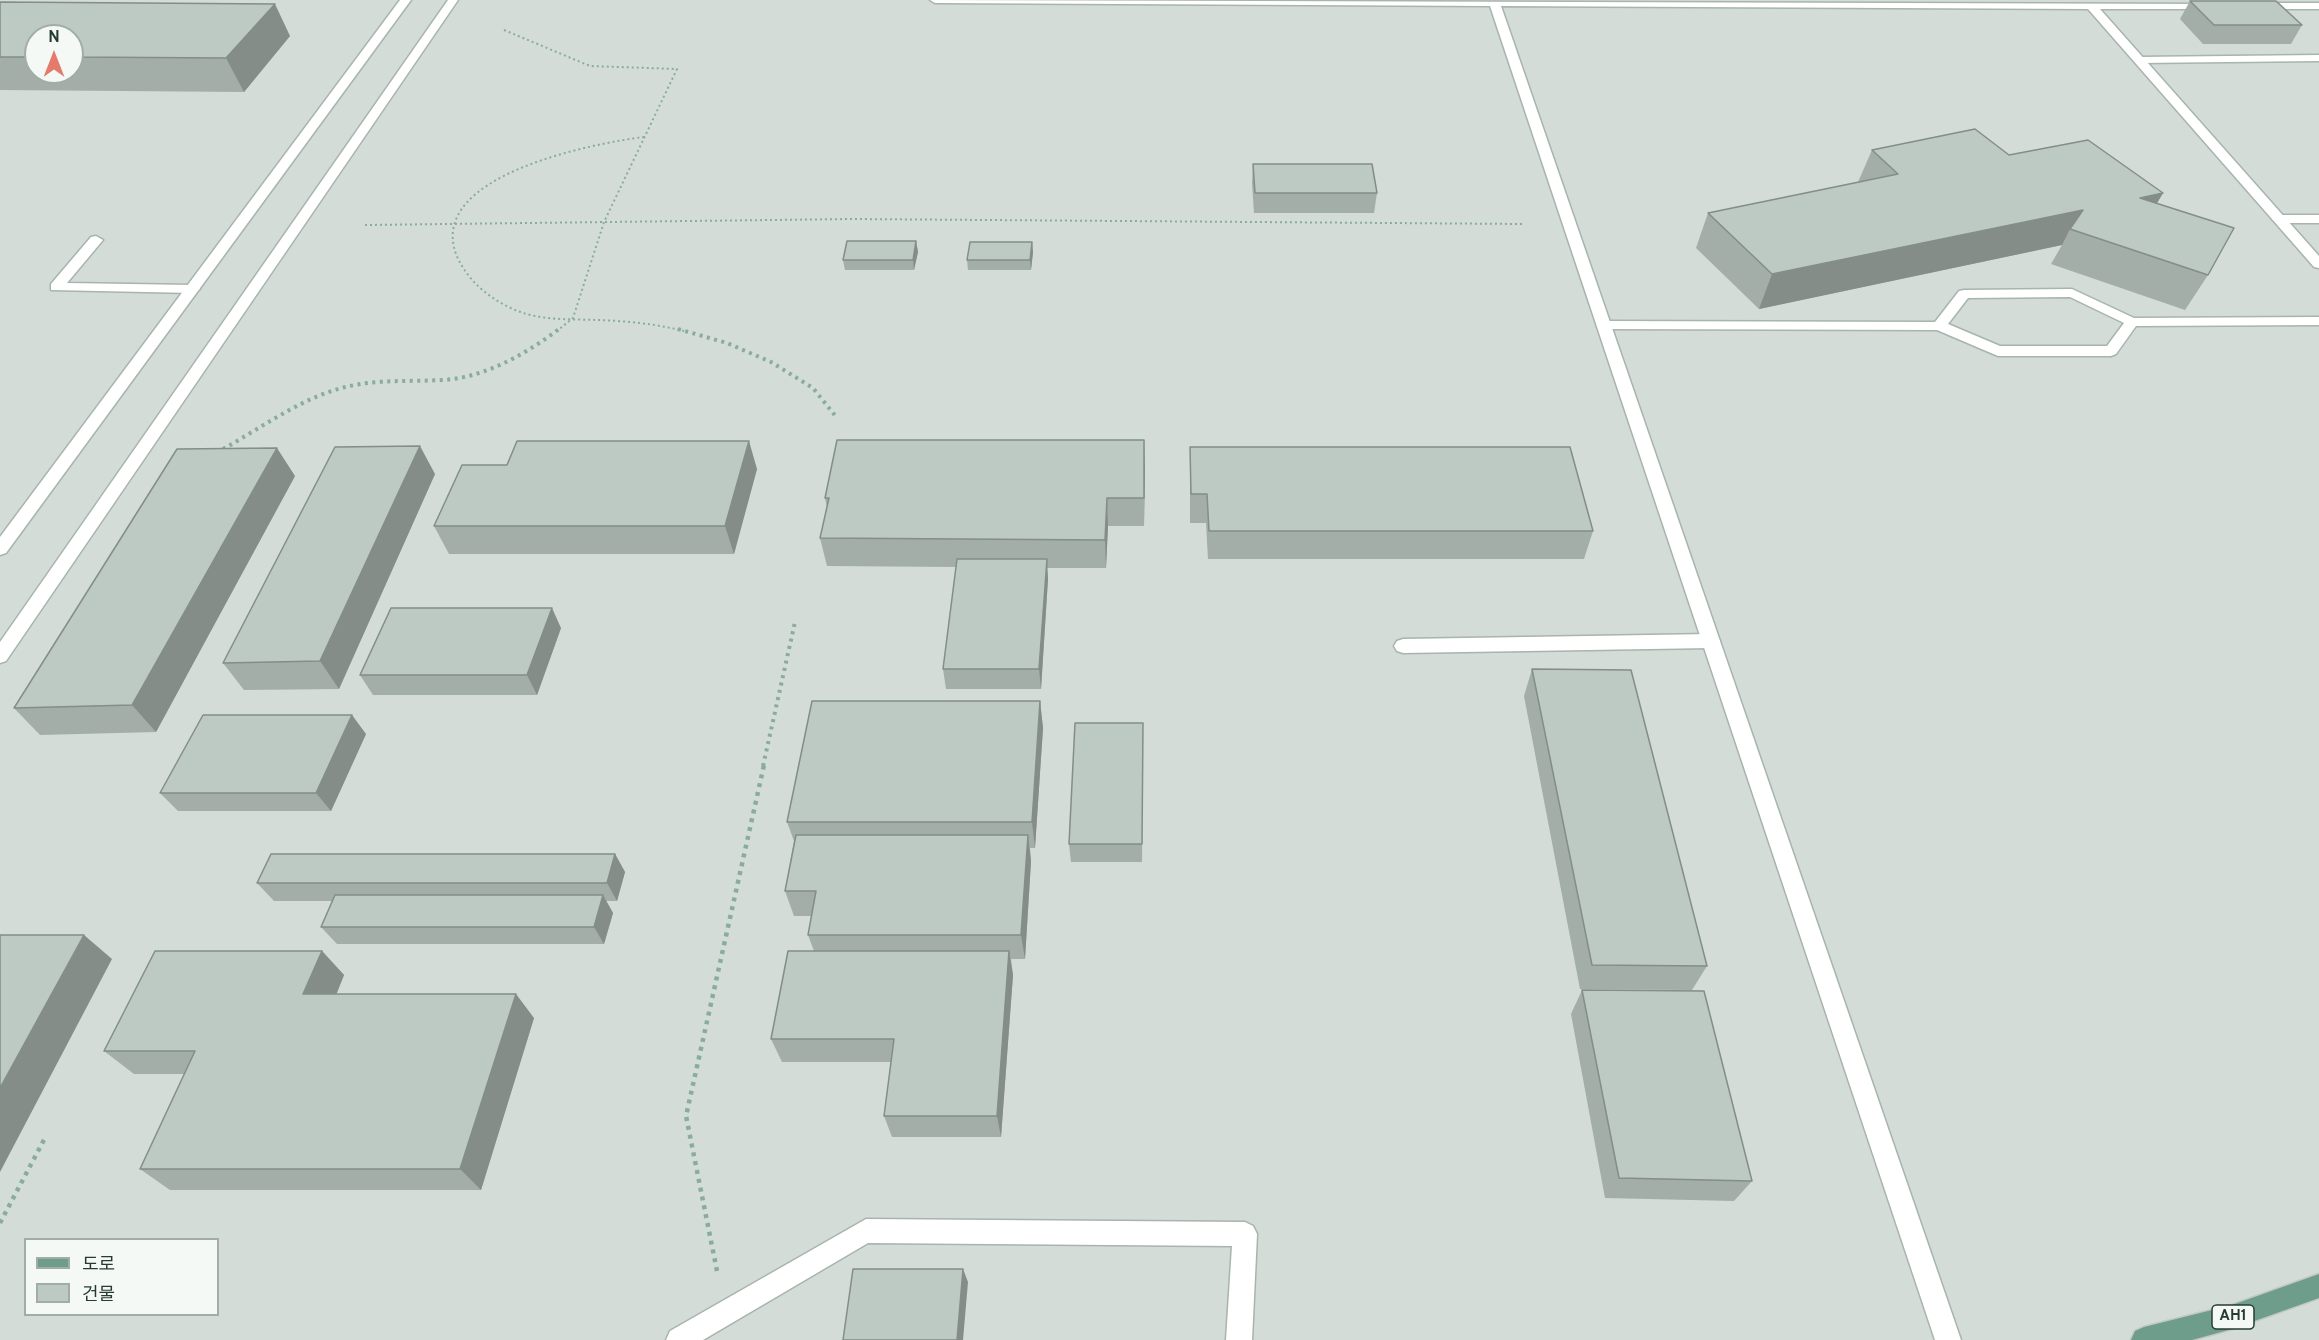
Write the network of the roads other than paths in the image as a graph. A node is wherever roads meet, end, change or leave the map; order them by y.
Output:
1 (406, 0) edge
2 (453, 0) edge
3 (935, 0) edge
4 (1494, 2) junction
5 (2091, 5) junction
6 (2223, 6) edge
7 (2247, 6) edge
8 (2319, 6) edge
9 (2319, 58) edge
10 (2139, 60) junction
11 (2279, 219) junction
12 (2319, 219) edge
13 (96, 240) dead end
14 (2319, 264) edge
15 (193, 289) junction
16 (2319, 321) edge
17 (2132, 322) junction
18 (1604, 325) junction
19 (1939, 326) junction
20 (0, 549) edge
21 (1711, 641) junction
22 (1403, 646) dead end
23 (0, 656) edge
24 (2319, 1286) edge
25 (679, 1340) edge
26 (1239, 1340) edge
27 (1948, 1340) edge
28 (2144, 1340) edge

1 - 15 street
2 - 23 street
3 - 4 street
4 - 5 street
4 - 18 street
5 - 6 street
5 - 10 street
7 - 8 street
9 - 10 street
10 - 11 street
11 - 12 street
11 - 14 street
13 - 15 street
15 - 20 street
16 - 17 street
17 - 19 street
17 - 19 street
18 - 19 street
18 - 21 street
21 - 22 street
21 - 27 street
24 - 28 main road, AH1
25 - 26 street

